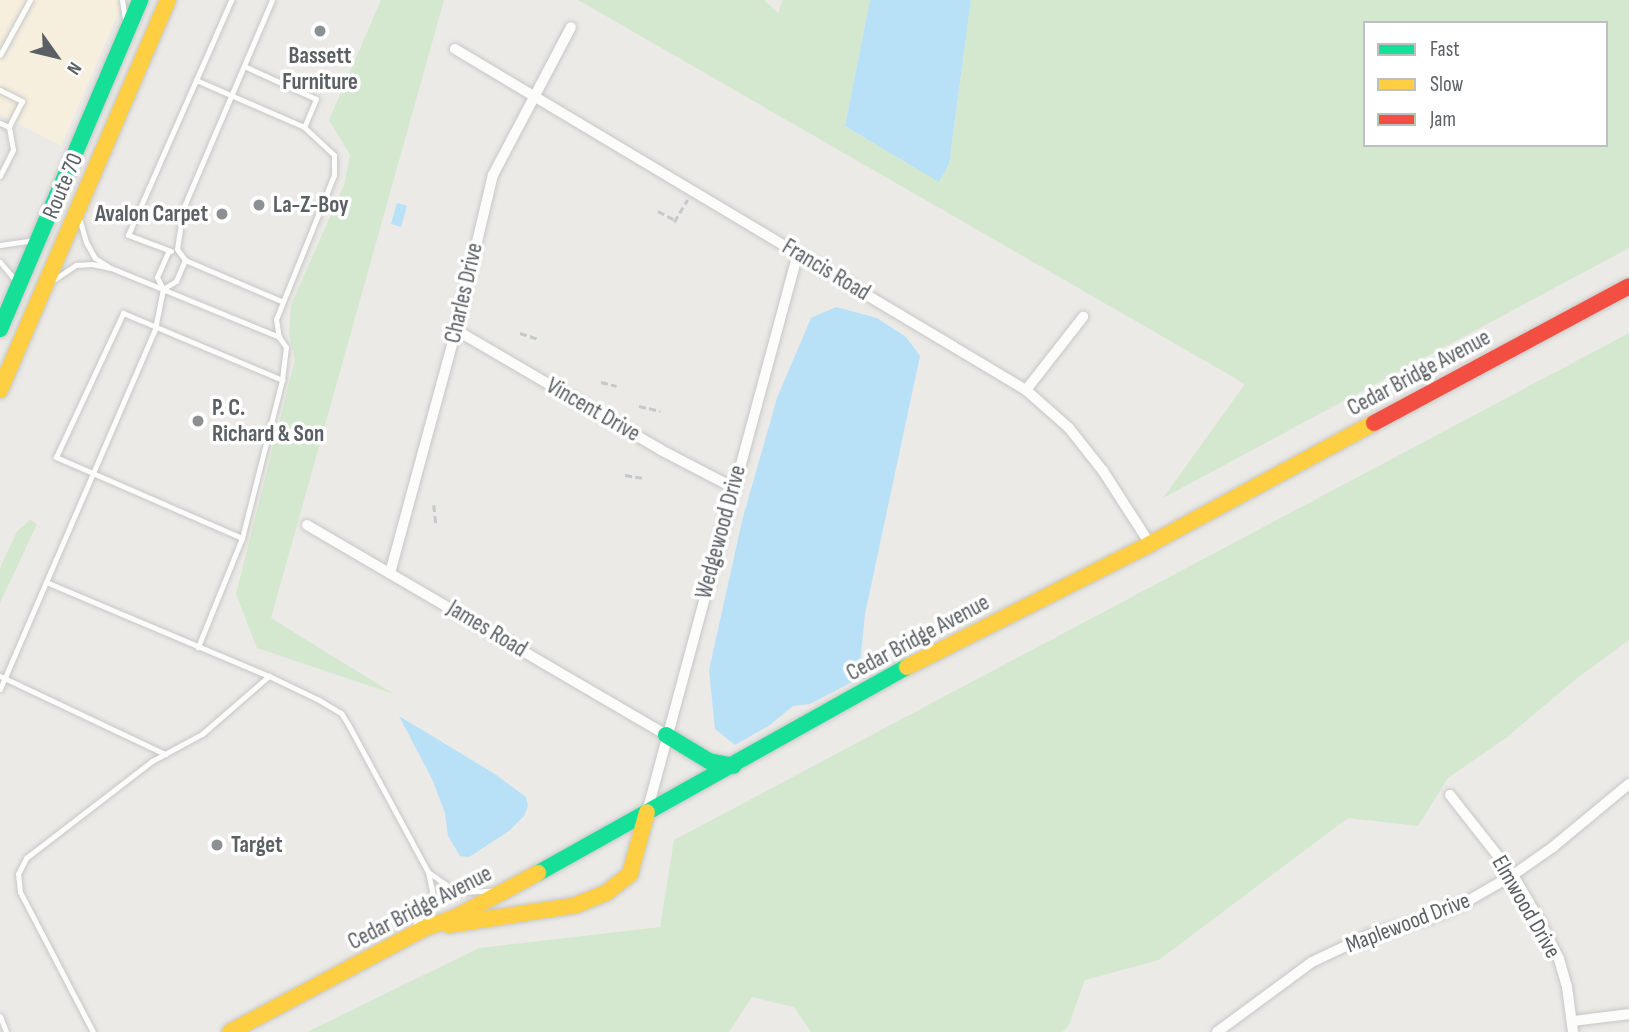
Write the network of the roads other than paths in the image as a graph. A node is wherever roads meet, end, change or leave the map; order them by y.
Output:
1 (30, 0) edge
2 (122, 0) edge
3 (141, 0) edge
4 (168, 0) edge
5 (231, 0) edge
6 (272, 0) edge
7 (571, 27) dead end
8 (127, 31) junction
9 (455, 49) dead end
10 (0, 55) edge
11 (244, 66) junction
12 (196, 80) junction
13 (0, 90) edge
14 (232, 95) junction
15 (534, 96) junction
16 (0, 123) edge
17 (9, 127) junction
18 (304, 127) junction
19 (0, 176) edge
20 (77, 212) junction
21 (40, 240) junction
22 (0, 245) edge
23 (177, 249) junction
24 (168, 252) junction
25 (798, 253) junction
26 (185, 260) junction
27 (0, 261) edge
28 (111, 268) junction
29 (20, 285) junction
30 (44, 286) junction
31 (1629, 286) edge
32 (163, 289) junction
33 (281, 301) junction
34 (1083, 317) dead end
35 (0, 329) edge
36 (155, 329) junction
37 (456, 330) junction
38 (279, 337) junction
39 (282, 380) junction
40 (0, 390) edge
41 (1026, 390) junction
42 (91, 473) junction
43 (733, 487) junction
44 (307, 525) dead end
45 (242, 538) junction
46 (1150, 544) junction
47 (390, 573) junction
48 (46, 582) junction
49 (198, 647) junction
50 (269, 676) junction
51 (1, 677) edge
52 (0, 689) edge
53 (666, 735) junction
54 (165, 754) junction
55 (734, 766) junction
56 (1629, 783) edge
57 (1450, 795) dead end
58 (647, 813) junction
59 (428, 872) junction
60 (1513, 876) junction
61 (503, 891) junction
62 (424, 929) junction
63 (404, 941) junction
64 (1629, 1014) edge
65 (0, 1016) edge
66 (1573, 1026) edge
67 (6, 1032) edge
68 (93, 1032) edge
69 (230, 1032) edge
70 (1218, 1032) edge

1 - 10 lane
2 - 8 lane
3 - 8 main road, Route 70
4 - 20 main road, Route 70
5 - 12 lane
6 - 11 lane
7 - 15 street, Charles Drive
8 - 21 main road, Route 70
9 - 15 street, Francis Road
11 - 14 lane
11 - 18 lane
12 - 14 lane
12 - 24 lane
13 - 17 lane
14 - 18 lane
14 - 23 lane
15 - 25 street, Francis Road
15 - 37 street, Charles Drive
16 - 17 lane
17 - 19 lane
18 - 33 lane
20 - 28 lane
20 - 30 main road, Route 70
21 - 22 lane
21 - 29 main road, Route 70
23 - 24 lane
23 - 26 lane
24 - 32 lane
25 - 41 street, Francis Road
25 - 43 street, Wedgewood Drive
26 - 32 lane
26 - 33 lane
27 - 29 lane
28 - 30 lane
28 - 32 lane
29 - 35 main road, Route 70
30 - 40 main road, Route 70
31 - 46 main road, Cedar Bridge Avenue
32 - 36 lane
32 - 38 lane
33 - 38 lane
34 - 41 street
36 - 39 lane
36 - 42 lane
36 - 42 lane
37 - 43 street, Vincent Drive
37 - 47 street, Charles Drive
38 - 39 lane
39 - 45 lane
41 - 46 street, Francis Road
42 - 45 lane
42 - 48 lane
43 - 53 street, Wedgewood Drive
44 - 47 street, James Road
45 - 49 lane
46 - 55 main road, Cedar Bridge Avenue
47 - 53 street, James Road
48 - 49 lane
48 - 51 lane
49 - 50 lane
50 - 54 lane
50 - 59 lane
51 - 52 lane
51 - 54 lane
53 - 55 main road
53 - 58 street, Wedgewood Drive
54 - 68 lane
55 - 58 main road, Cedar Bridge Avenue
56 - 60 street, Maplewood Drive
57 - 60 street, Elmwood Drive
58 - 61 main road, Cedar Bridge Avenue
58 - 62 main road
59 - 61 lane
59 - 63 lane
60 - 66 street, Elmwood Drive
60 - 70 street, Maplewood Drive
61 - 62 main road, Cedar Bridge Avenue
62 - 63 main road, Cedar Bridge Avenue
63 - 69 main road, Cedar Bridge Avenue
64 - 66 street
65 - 67 lane

